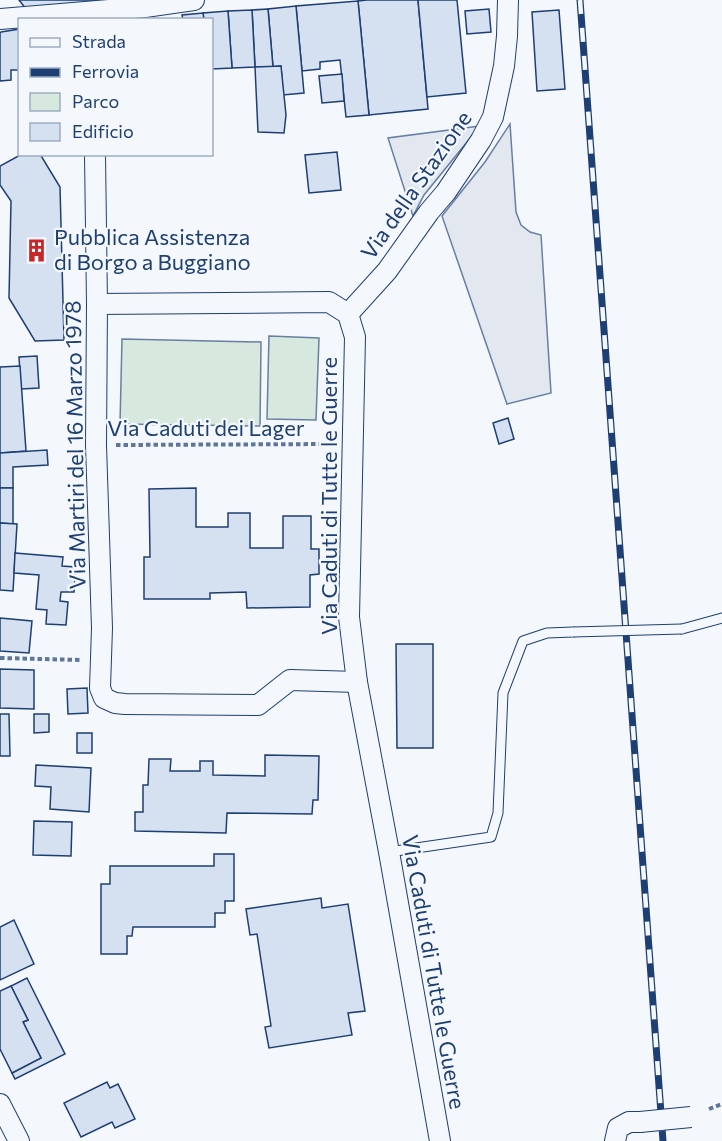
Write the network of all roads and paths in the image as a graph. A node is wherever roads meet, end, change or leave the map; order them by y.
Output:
1 (194, 0) edge
2 (508, 0) edge
3 (95, 16) edge
4 (18, 18) edge
5 (32, 18) edge
6 (0, 19) edge
7 (95, 156) edge
8 (97, 304) junction
9 (348, 314) junction
10 (352, 444) junction
11 (96, 445) junction
12 (722, 618) edge
13 (0, 658) edge
14 (100, 660) junction
15 (357, 682) junction
16 (389, 852) junction
17 (0, 1104) edge
18 (691, 1117) dead end
19 (19, 1141) edge
20 (440, 1141) edge
21 (615, 1141) edge

1 - 3 street
2 - 9 street, Via della Stazione
3 - 5 street
4 - 6 street
7 - 8 street, Via Martiri del 16 Marzo 1978
8 - 9 street
8 - 11 street, Via Martiri del 16 Marzo 1978
9 - 10 street, Via Caduti di Tutte le Guerre
10 - 11 path, Via Caduti dei Lager
10 - 15 street, Via Caduti di Tutte le Guerre
11 - 14 street, Via Martiri del 16 Marzo 1978
12 - 16 lane, bridge
13 - 14 path
14 - 15 street, Via Martiri del 16 Marzo 1978
15 - 16 street, Via Caduti di Tutte le Guerre
16 - 20 street, Via Caduti di Tutte le Guerre
17 - 19 street
18 - 21 street, bridge

